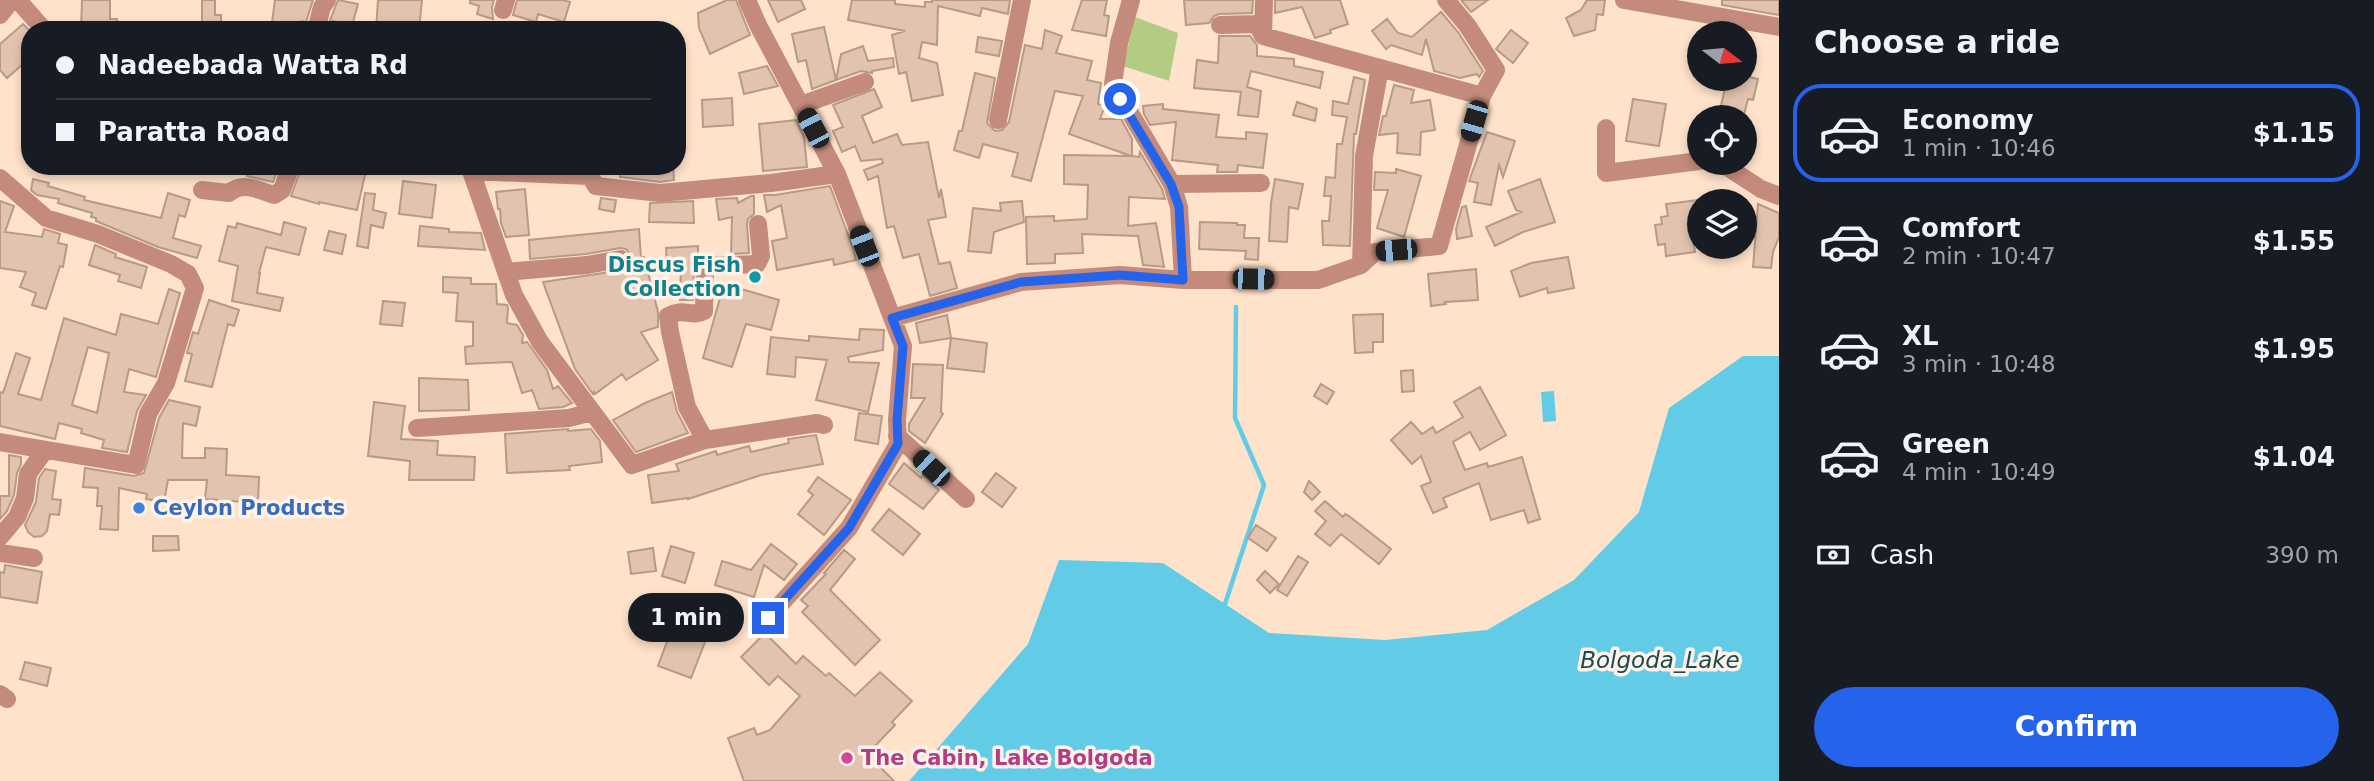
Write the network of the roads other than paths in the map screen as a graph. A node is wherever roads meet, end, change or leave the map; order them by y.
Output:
1 (12, 0) edge
2 (18, 0) edge
3 (327, 0) edge
4 (747, 0) edge
5 (1021, 0) edge
6 (1131, 0) edge
7 (1264, 0) edge
8 (1446, 0) edge
9 (1623, 0) edge
10 (0, 15) edge
11 (36, 21) edge
12 (318, 21) edge
13 (1220, 25) dead end
14 (1779, 27) edge
15 (1263, 36) junction
16 (1380, 68) junction
17 (865, 82) dead end
18 (1482, 96) junction
19 (801, 105) junction
20 (998, 120) dead end
21 (1606, 128) dead end
22 (1687, 163) edge
23 (837, 174) junction
24 (288, 175) edge
25 (472, 175) edge
26 (573, 175) edge
27 (1739, 175) edge
28 (0, 178) edge
29 (1261, 183) dead end
30 (1171, 184) junction
31 (202, 190) dead end
32 (1779, 196) edge
33 (758, 224) dead end
34 (621, 259) dead end
35 (1361, 265) junction
36 (506, 272) junction
37 (1183, 280) junction
38 (892, 318) junction
39 (592, 412) junction
40 (824, 425) dead end
41 (417, 428) dead end
42 (897, 436) junction
43 (705, 440) junction
44 (0, 442) edge
45 (44, 450) junction
46 (966, 499) dead end
47 (0, 537) edge
48 (0, 553) edge
49 (34, 558) dead end
50 (768, 618) dead end

1 - 10 street
2 - 11 street
3 - 12 street
4 - 19 street
5 - 20 street
6 - 30 street
7 - 15 street
8 - 18 street
9 - 14 street
13 - 15 street
15 - 16 street
16 - 18 street
16 - 35 street
17 - 19 street
18 - 35 street
19 - 23 street
21 - 22 street
23 - 26 street
23 - 38 street
24 - 31 street
25 - 36 street
27 - 32 street
28 - 45 street
29 - 30 street
30 - 37 street
33 - 43 street
34 - 36 street
35 - 37 street
36 - 39 street
37 - 38 street
38 - 42 street
39 - 41 street
39 - 43 street
40 - 43 street
42 - 46 street
42 - 50 street
44 - 45 street
45 - 47 street
48 - 49 street

